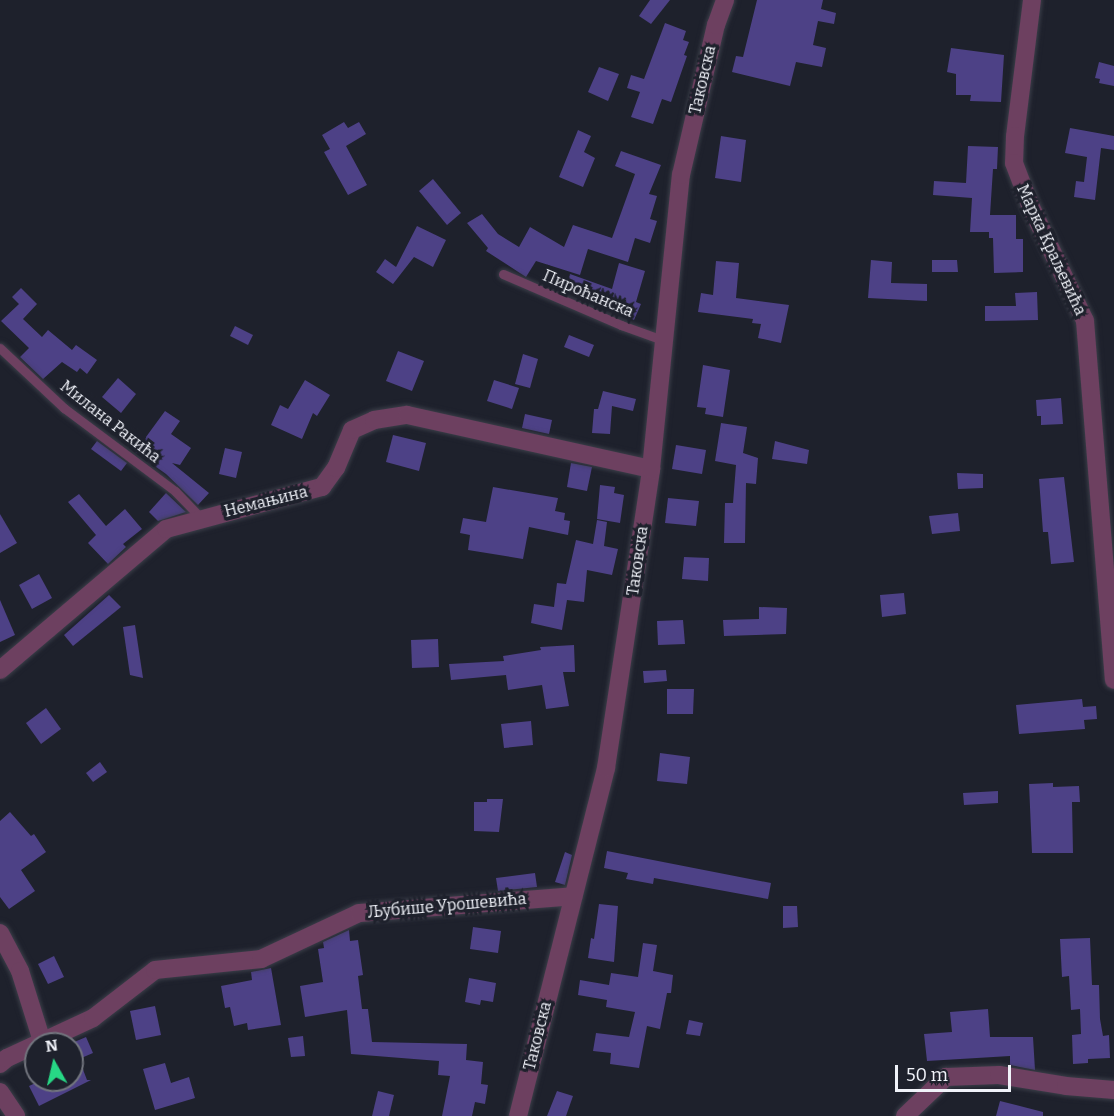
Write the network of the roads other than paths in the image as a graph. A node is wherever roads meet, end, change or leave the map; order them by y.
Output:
1 (725, 0) edge
2 (1032, 0) edge
3 (503, 274) dead end
4 (663, 339) junction
5 (0, 348) edge
6 (651, 469) junction
7 (201, 518) junction
8 (0, 670) edge
9 (1114, 680) edge
10 (573, 896) junction
11 (0, 933) edge
12 (39, 1032) edge
13 (62, 1032) edge
14 (24, 1051) edge
15 (0, 1064) edge
16 (1114, 1090) edge
17 (0, 1092) edge
18 (16, 1116) edge
19 (518, 1116) edge
20 (905, 1116) edge

1 - 4 street, Таковска
2 - 9 street, Марка Краљевића
3 - 4 lane, Пироћанска
4 - 6 street, Таковска
5 - 7 lane, Милана Ракића
6 - 7 street, Немањина
6 - 10 street, Таковска
7 - 8 street, Немањина
10 - 13 street, Љубише Урошевића
10 - 19 street, Таковска
11 - 12 street
14 - 15 street, Љубише Урошевића
16 - 20 street
17 - 18 street

